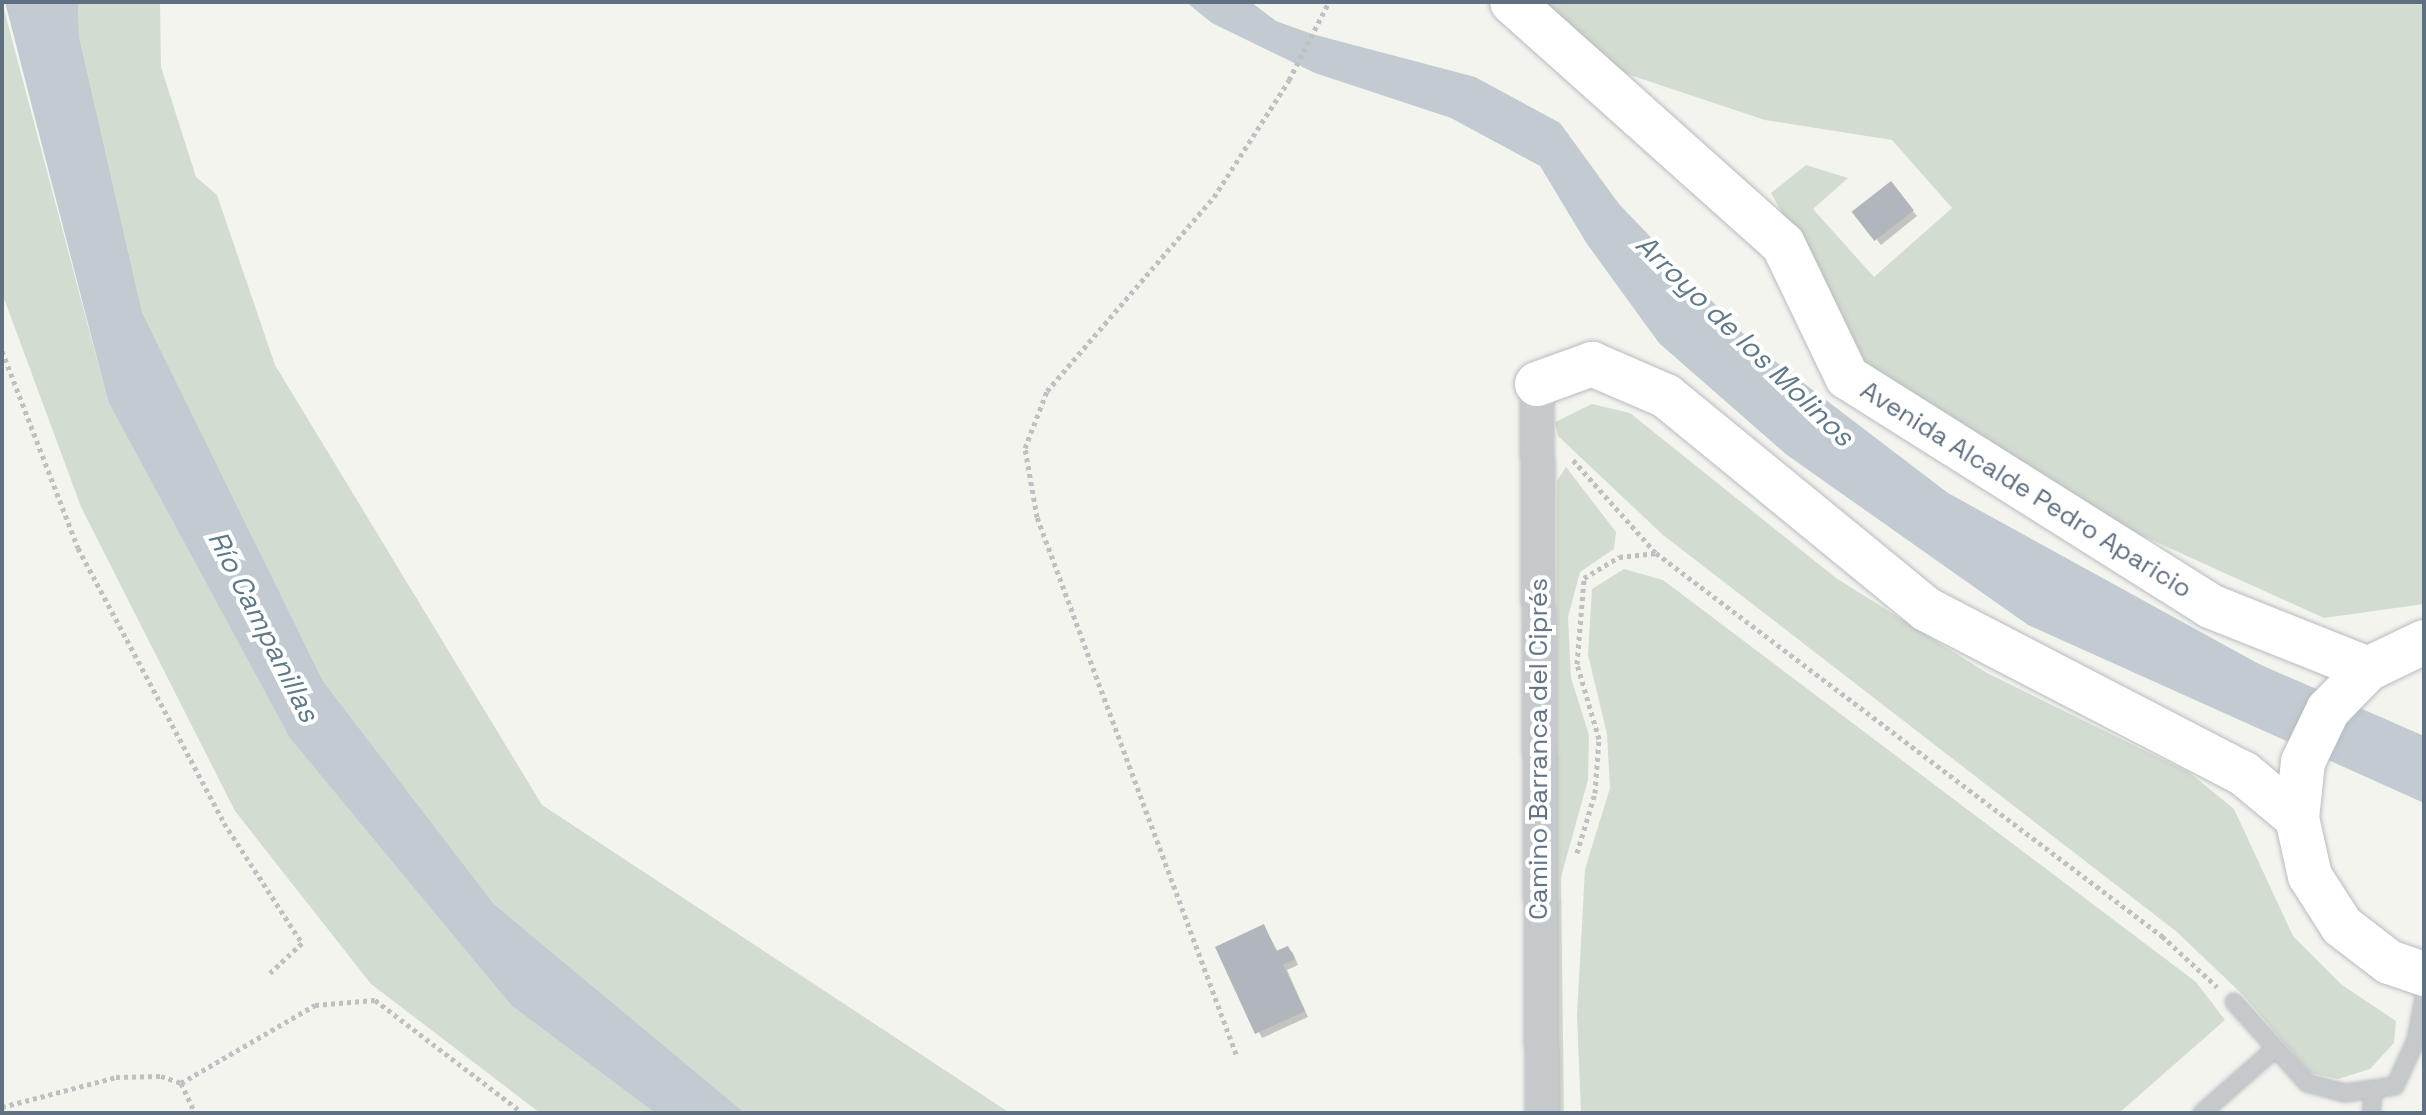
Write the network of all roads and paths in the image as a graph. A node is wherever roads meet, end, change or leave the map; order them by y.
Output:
1 (1329, 2) edge
2 (1512, 2) edge
3 (2, 351) edge
4 (1537, 384) joint
5 (1537, 433) junction
6 (1656, 553) junction
7 (2424, 642) edge
8 (2368, 669) junction
9 (2297, 818) junction
10 (1575, 859) dead end
11 (270, 973) dead end
12 (2424, 974) edge
13 (2424, 998) edge
14 (2234, 1002) joint
15 (2276, 1048) junction
16 (1236, 1054) dead end
17 (181, 1083) junction
18 (2374, 1089) junction
19 (2, 1107) edge
20 (195, 1113) edge
21 (523, 1113) edge
22 (1542, 1113) edge
23 (2202, 1113) edge
24 (2371, 1113) edge

1 - 16 path
2 - 8 main road, Avenida Alcalde Pedro Aparicio
3 - 11 path
4 - 5 street, Camino Barranca del Ciprés
4 - 9 main road
5 - 6 path
5 - 22 street, Camino Barranca del Ciprés
6 - 10 path
6 - 14 path
7 - 8 main road
8 - 9 main road
9 - 12 main road
13 - 18 lane
14 - 15 lane
15 - 18 lane
15 - 23 lane
17 - 19 path
17 - 20 path
17 - 21 path
18 - 24 lane

